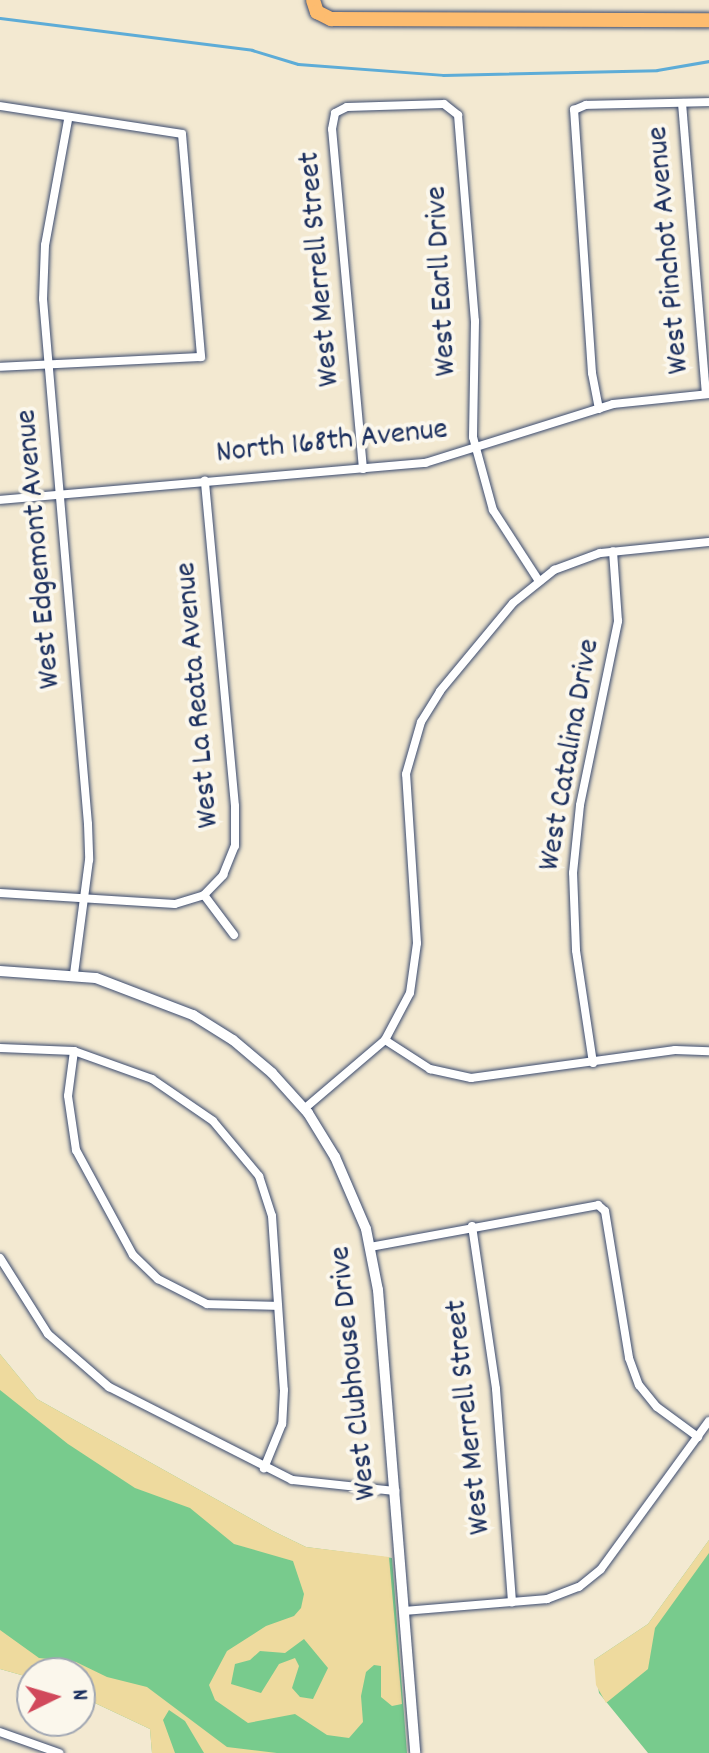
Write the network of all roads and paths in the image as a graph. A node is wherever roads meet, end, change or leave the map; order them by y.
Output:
1 (313, 0) edge
2 (709, 20) edge
3 (709, 102) edge
4 (682, 103) junction
5 (0, 106) edge
6 (454, 108) joint
7 (68, 120) junction
8 (0, 367) edge
9 (48, 368) junction
10 (708, 394) edge
11 (599, 409) junction
12 (476, 451) junction
13 (363, 469) junction
14 (205, 480) junction
15 (59, 493) junction
16 (0, 500) edge
17 (709, 542) edge
18 (613, 551) junction
19 (539, 581) junction
20 (0, 893) edge
21 (204, 895) junction
22 (85, 897) junction
23 (234, 935) dead end
24 (0, 971) edge
25 (74, 974) junction
26 (385, 1040) junction
27 (0, 1048) edge
28 (74, 1051) junction
29 (709, 1051) edge
30 (593, 1063) junction
31 (304, 1109) junction
32 (472, 1226) junction
33 (370, 1247) junction
34 (0, 1258) edge
35 (278, 1306) junction
36 (709, 1421) edge
37 (698, 1437) junction
38 (264, 1468) junction
39 (395, 1491) junction
40 (512, 1602) junction
41 (404, 1611) junction
42 (0, 1732) edge
43 (59, 1753) edge
44 (415, 1753) edge

1 - 2 highway
3 - 4 street
4 - 10 street, West Pinchot Avenue
4 - 11 street
5 - 7 street
6 - 12 street, West Earll Drive
6 - 13 street, West Merrell Street
7 - 9 street, West Edgemont Avenue
7 - 9 street
8 - 9 street
9 - 15 street, West Edgemont Avenue
10 - 11 street, North 168th Avenue
11 - 12 street, North 168th Avenue
12 - 13 street, North 168th Avenue
12 - 19 street, West Earll Drive
13 - 14 street, North 168th Avenue
14 - 15 street, North 168th Avenue
14 - 21 street, West La Reata Avenue
15 - 16 street, North 168th Avenue
15 - 22 street, West Edgemont Avenue
17 - 18 street
18 - 19 street
18 - 30 street, West Catalina Drive
19 - 26 street
20 - 22 street
21 - 22 street
21 - 23 street
22 - 25 street, West Edgemont Avenue
24 - 25 street, West Clubhouse Drive
25 - 31 street, West Clubhouse Drive
26 - 30 street
26 - 31 street
27 - 28 street
28 - 35 street
28 - 35 street
29 - 30 street
31 - 33 street, West Clubhouse Drive
32 - 33 street
32 - 37 street
32 - 40 street, West Merrell Street
33 - 39 street, West Clubhouse Drive
34 - 38 street
35 - 38 street
36 - 37 street
37 - 40 street
38 - 39 street
39 - 41 street, West Clubhouse Drive
40 - 41 street
41 - 44 street, West Clubhouse Drive
42 - 43 street

